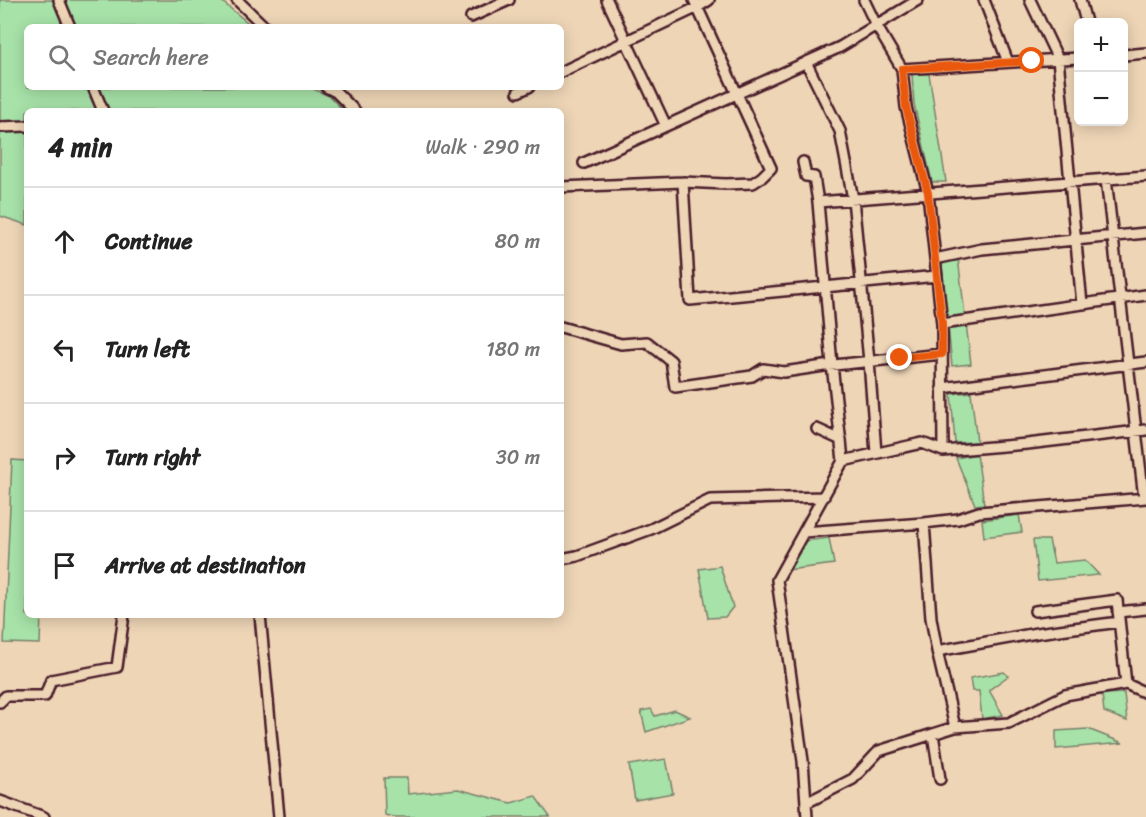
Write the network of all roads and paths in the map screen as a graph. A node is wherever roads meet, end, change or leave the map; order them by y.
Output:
1 (59, 0) edge
2 (237, 0) edge
3 (509, 0) edge
4 (607, 0) edge
5 (709, 0) edge
6 (864, 0) edge
7 (918, 0) edge
8 (984, 0) edge
9 (1030, 0) edge
10 (1080, 0) edge
11 (696, 3) edge
12 (471, 17) dead end
13 (1085, 18) edge
14 (69, 24) edge
15 (262, 24) edge
16 (876, 25) junction
17 (626, 41) junction
18 (1146, 53) edge
19 (1128, 55) edge
20 (1074, 58) edge
21 (1058, 59) junction
22 (806, 62) junction
23 (1008, 62) junction
24 (902, 69) junction
25 (564, 71) edge
26 (94, 90) edge
27 (332, 90) edge
28 (522, 90) edge
29 (518, 92) dead end
30 (737, 94) junction
31 (102, 108) edge
32 (352, 108) edge
33 (24, 126) edge
34 (666, 126) junction
35 (0, 127) edge
36 (802, 162) dead end
37 (584, 163) dead end
38 (1146, 176) edge
39 (1106, 179) junction
40 (683, 182) junction
41 (1071, 182) junction
42 (564, 187) edge
43 (928, 193) junction
44 (853, 199) junction
45 (818, 202) junction
46 (1146, 233) edge
47 (1113, 236) junction
48 (1076, 240) junction
49 (935, 259) junction
50 (937, 276) junction
51 (860, 283) junction
52 (825, 287) junction
53 (1146, 295) edge
54 (1119, 298) junction
55 (1082, 304) junction
56 (942, 324) junction
57 (564, 328) edge
58 (942, 354) junction
59 (869, 361) junction
60 (1146, 362) edge
61 (1127, 364) junction
62 (832, 365) junction
63 (942, 388) junction
64 (818, 429) dead end
65 (1146, 430) edge
66 (1135, 431) junction
67 (942, 451) junction
68 (876, 453) junction
69 (843, 461) junction
70 (824, 497) junction
71 (1145, 498) edge
72 (924, 523) junction
73 (804, 532) junction
74 (564, 558) edge
75 (1146, 609) edge
76 (1035, 610) dead end
77 (1119, 617) junction
78 (124, 618) edge
79 (260, 618) edge
80 (937, 651) junction
81 (1126, 684) junction
82 (1146, 693) edge
83 (0, 702) edge
84 (955, 727) junction
85 (933, 734) junction
86 (940, 779) dead end
87 (0, 801) edge
88 (806, 803) junction
89 (44, 817) edge
90 (279, 817) edge
91 (807, 817) edge

1 - 14 street
2 - 15 street
3 - 12 street
4 - 17 street
5 - 11 street
6 - 16 street
7 - 16 street
8 - 23 street
9 - 21 street
10 - 13 street
11 - 17 street
11 - 30 street
16 - 22 street
16 - 24 street
17 - 25 street
17 - 34 street
18 - 19 street
20 - 21 street
21 - 23 street
21 - 41 street
22 - 30 street
22 - 44 street
23 - 24 street
24 - 43 street
26 - 31 street
27 - 32 street
28 - 29 street
30 - 34 street
30 - 40 street
33 - 35 street
34 - 37 street
36 - 45 street
38 - 39 street
39 - 41 street
39 - 47 street
40 - 42 street
40 - 52 street
41 - 43 street
41 - 48 street
43 - 44 street
43 - 49 street
44 - 45 street
44 - 51 street
45 - 52 street
46 - 47 street
47 - 48 street
47 - 54 street
48 - 49 street
48 - 55 street
49 - 50 street
50 - 51 street
50 - 56 street
51 - 52 street
51 - 59 street
52 - 62 street
53 - 54 street
54 - 55 street
54 - 61 street
55 - 56 street
56 - 58 street
57 - 62 street
58 - 59 street
58 - 63 street
59 - 62 street
59 - 68 street
60 - 61 street
61 - 63 street
61 - 66 street
62 - 69 street
63 - 67 street
64 - 69 street
65 - 66 street
66 - 67 street
66 - 71 street
67 - 68 street
68 - 69 street
69 - 70 street
70 - 73 street
70 - 74 street
71 - 72 street
72 - 73 street
72 - 80 street
73 - 88 street
75 - 77 street
76 - 77 street
77 - 80 street
77 - 81 street
78 - 83 street
79 - 90 street
80 - 84 street
81 - 82 street
81 - 84 street
84 - 85 street
85 - 86 street
85 - 88 street
87 - 89 street
88 - 91 street

